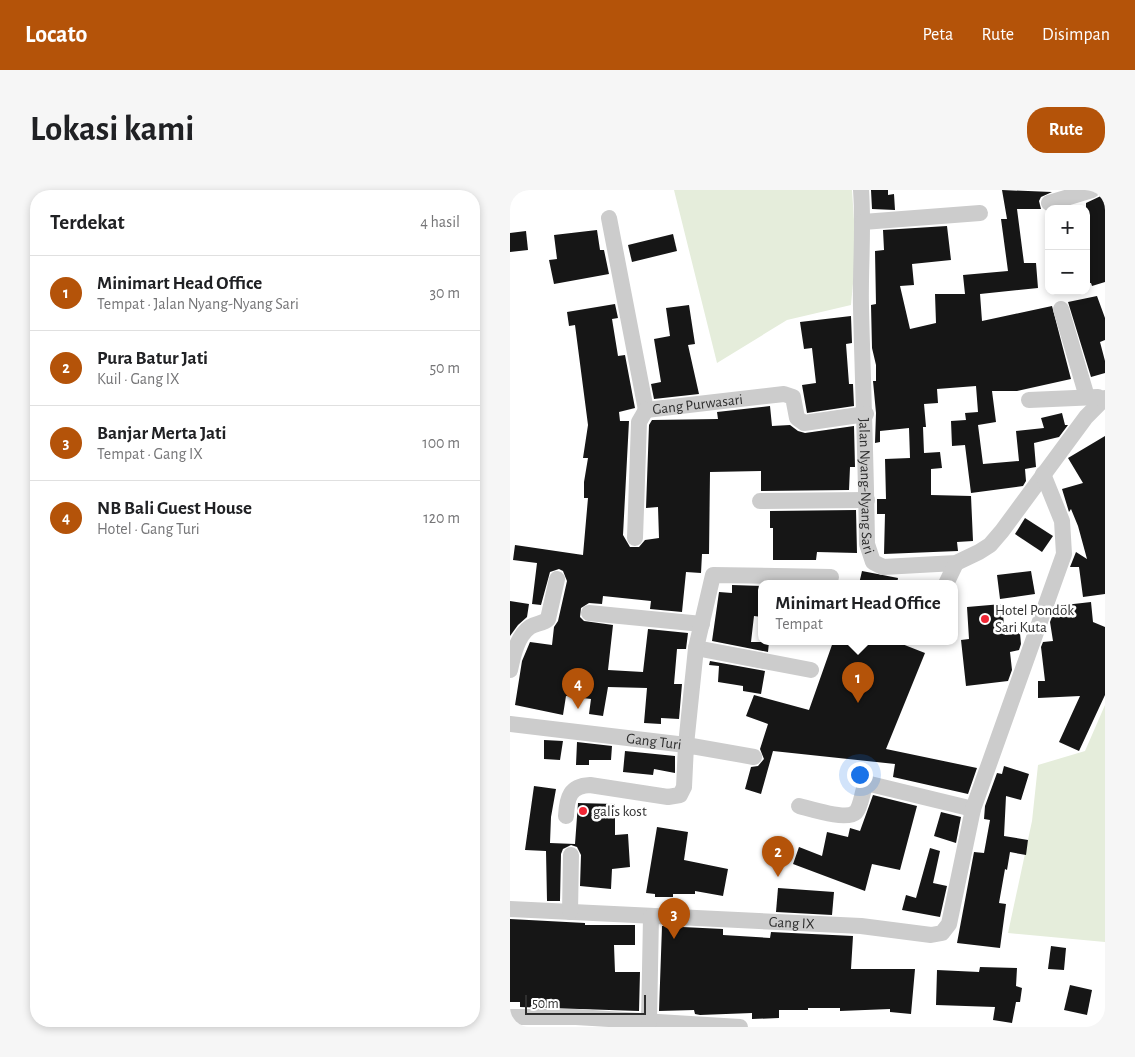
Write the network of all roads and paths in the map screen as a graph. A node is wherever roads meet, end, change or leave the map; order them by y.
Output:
1 (861, 190) edge
2 (1092, 190) edge
3 (1049, 203) dead end
4 (980, 214) dead end
5 (608, 218) dead end
6 (863, 222) junction
7 (1061, 309) dead end
8 (1087, 397) junction
9 (1105, 398) edge
10 (1029, 400) dead end
11 (646, 410) junction
12 (866, 414) junction
13 (1043, 474) junction
14 (760, 500) dead end
15 (867, 500) junction
16 (635, 538) dead end
17 (956, 563) junction
18 (831, 577) dead end
19 (557, 579) dead end
20 (948, 580) edge
21 (589, 613) dead end
22 (702, 624) junction
23 (696, 648) junction
24 (510, 670) edge
25 (811, 670) dead end
26 (510, 724) edge
27 (686, 745) junction
28 (754, 757) dead end
29 (799, 806) dead end
30 (972, 809) junction
31 (566, 816) dead end
32 (571, 856) dead end
33 (510, 909) edge
34 (570, 912) junction
35 (652, 917) junction
36 (510, 1017) edge
37 (576, 1022) edge
38 (649, 1022) junction
39 (686, 1025) edge
40 (740, 1027) edge

1 - 6 street, Jalan Nyang-Nyang Sari
2 - 3 street
4 - 6 street
5 - 11 street, Gang Purwasari
6 - 12 street, Jalan Nyang-Nyang Sari
7 - 8 street
8 - 9 street
8 - 10 street
9 - 13 street, Jalan Nyang-Nyang Sari
11 - 12 street, Gang Purwasari
11 - 16 street
12 - 15 street, Jalan Nyang-Nyang Sari
13 - 17 street, Jalan Nyang-Nyang Sari
13 - 30 street
14 - 15 street
15 - 17 street, Jalan Nyang-Nyang Sari
17 - 20 street
18 - 22 street, Gang Turi
19 - 24 street
21 - 22 street
22 - 23 street, Gang Turi
23 - 25 street
23 - 27 street, Gang Turi
26 - 27 street, Gang Turi
27 - 28 street
27 - 31 street
29 - 30 street
30 - 35 street, Gang IX
32 - 34 street
33 - 34 street, Gang IX
34 - 35 street, Gang IX
35 - 38 street
36 - 37 street
37 - 38 street
38 - 39 street
39 - 40 street

